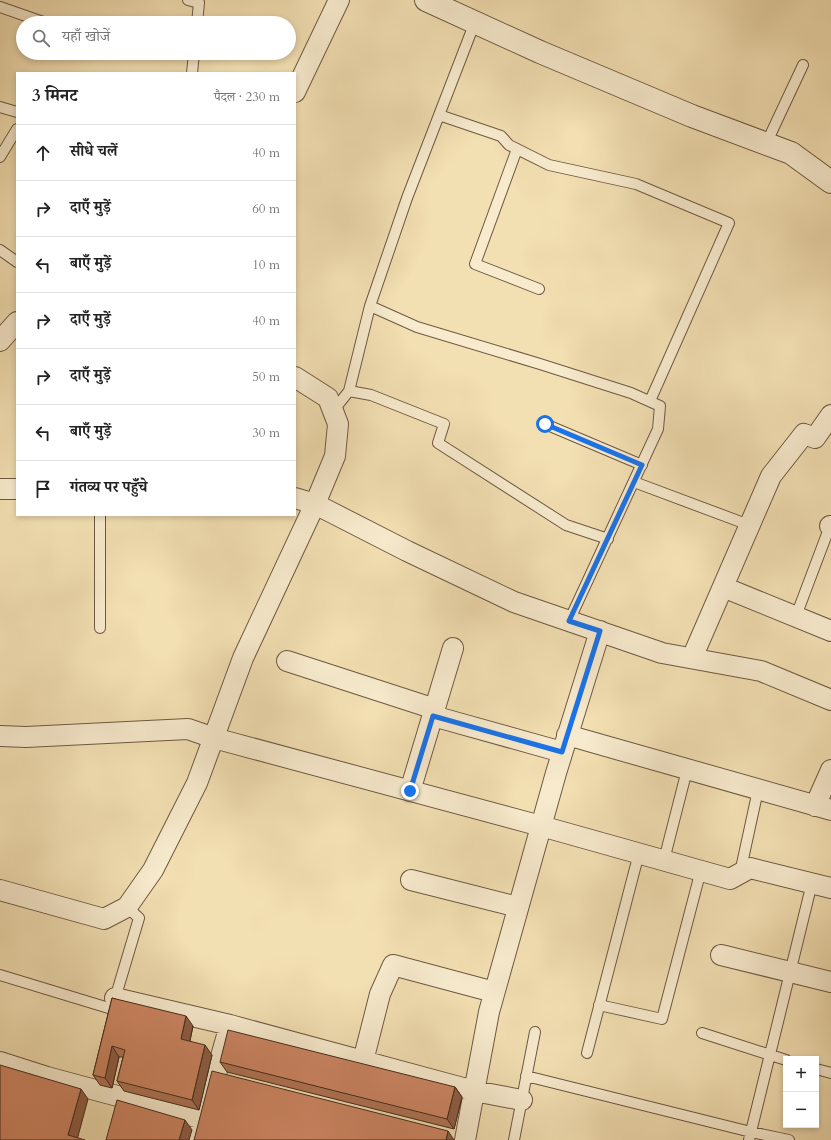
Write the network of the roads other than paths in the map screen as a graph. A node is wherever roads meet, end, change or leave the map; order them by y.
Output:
1 (188, 0) edge
2 (340, 0) edge
3 (426, 0) edge
4 (0, 7) edge
5 (26, 16) edge
6 (198, 16) edge
7 (475, 22) junction
8 (193, 60) edge
9 (803, 65) dead end
10 (192, 72) edge
11 (296, 90) edge
12 (0, 107) edge
13 (16, 112) edge
14 (439, 115) junction
15 (16, 131) edge
16 (766, 144) junction
17 (517, 149) junction
18 (0, 157) edge
19 (831, 182) edge
20 (0, 250) edge
21 (16, 261) edge
22 (539, 289) dead end
23 (370, 306) junction
24 (16, 323) edge
25 (0, 341) edge
26 (296, 378) edge
27 (349, 391) junction
28 (650, 401) junction
29 (333, 411) junction
30 (831, 415) edge
31 (545, 424) dead end
32 (642, 465) junction
33 (634, 482) junction
34 (0, 489) edge
35 (16, 489) edge
36 (296, 498) edge
37 (315, 504) junction
38 (100, 516) edge
39 (749, 525) junction
40 (830, 527) edge
41 (608, 539) junction
42 (723, 587) junction
43 (796, 616) junction
44 (569, 621) junction
45 (100, 628) dead end
46 (600, 631) junction
47 (831, 631) edge
48 (453, 648) dead end
49 (692, 658) junction
50 (287, 661) dead end
51 (831, 700) edge
52 (434, 713) junction
53 (0, 736) edge
54 (214, 738) junction
55 (565, 743) junction
56 (687, 770) junction
57 (831, 770) edge
58 (758, 790) junction
59 (410, 791) junction
60 (823, 808) edge
61 (541, 826) junction
62 (640, 853) junction
63 (664, 860) junction
64 (701, 870) junction
65 (740, 873) junction
66 (411, 880) dead end
67 (812, 883) junction
68 (831, 888) edge
69 (0, 890) edge
70 (127, 907) junction
71 (518, 907) junction
72 (721, 955) dead end
73 (790, 972) junction
74 (0, 976) edge
75 (831, 982) edge
76 (494, 992) junction
77 (599, 1005) junction
78 (113, 1008) junction
79 (230, 1025) junction
80 (535, 1032) dead end
81 (702, 1033) dead end
82 (587, 1053) dead end
83 (770, 1055) junction
84 (783, 1059) edge
85 (363, 1061) junction
86 (0, 1062) edge
87 (819, 1070) edge
88 (831, 1074) edge
89 (526, 1076) junction
90 (474, 1091) junction
91 (522, 1100) junction
92 (203, 1119) junction
93 (750, 1136) edge
94 (197, 1140) edge
95 (465, 1140) edge
96 (514, 1140) edge
97 (789, 1140) edge

1 - 6 lane
2 - 11 street
3 - 7 street
4 - 5 lane
7 - 14 lane
7 - 16 street
8 - 10 lane
9 - 16 lane
12 - 13 lane
14 - 17 lane
14 - 23 lane
15 - 18 lane
16 - 19 street
17 - 22 lane
17 - 28 lane
20 - 21 lane
23 - 27 lane
23 - 28 lane
24 - 25 street
26 - 29 street
27 - 29 lane
27 - 41 lane
28 - 32 lane
29 - 37 street
30 - 39 street
31 - 32 lane
32 - 33 lane
33 - 39 lane
33 - 41 lane
34 - 35 street
36 - 37 street
37 - 44 street
37 - 54 street
38 - 45 lane
39 - 42 street
40 - 43 lane
41 - 44 lane
42 - 43 street
42 - 49 street
43 - 47 street
44 - 46 street
46 - 49 street
46 - 55 street
48 - 52 street
49 - 51 street
50 - 52 street
52 - 55 street
52 - 59 street
53 - 54 street
54 - 59 street
54 - 70 street
55 - 56 street
55 - 61 street
56 - 58 street
56 - 63 lane
57 - 60 street
58 - 60 street
58 - 65 lane
59 - 61 street
61 - 62 street
61 - 71 street
62 - 63 street
62 - 77 lane
63 - 64 street
64 - 65 street
64 - 77 lane
65 - 67 street
66 - 71 street
67 - 68 street
67 - 73 lane
69 - 70 street
70 - 78 lane
71 - 76 street
72 - 73 street
73 - 75 street
73 - 83 lane
74 - 78 lane
76 - 85 street
76 - 90 street
77 - 82 lane
78 - 79 street
79 - 85 street
79 - 92 street
80 - 89 lane
81 - 83 lane
83 - 84 lane
83 - 93 lane
85 - 90 street
86 - 92 street
87 - 88 lane
89 - 91 lane
89 - 93 lane
90 - 91 street
90 - 95 street
91 - 96 lane
92 - 94 street
93 - 97 lane

